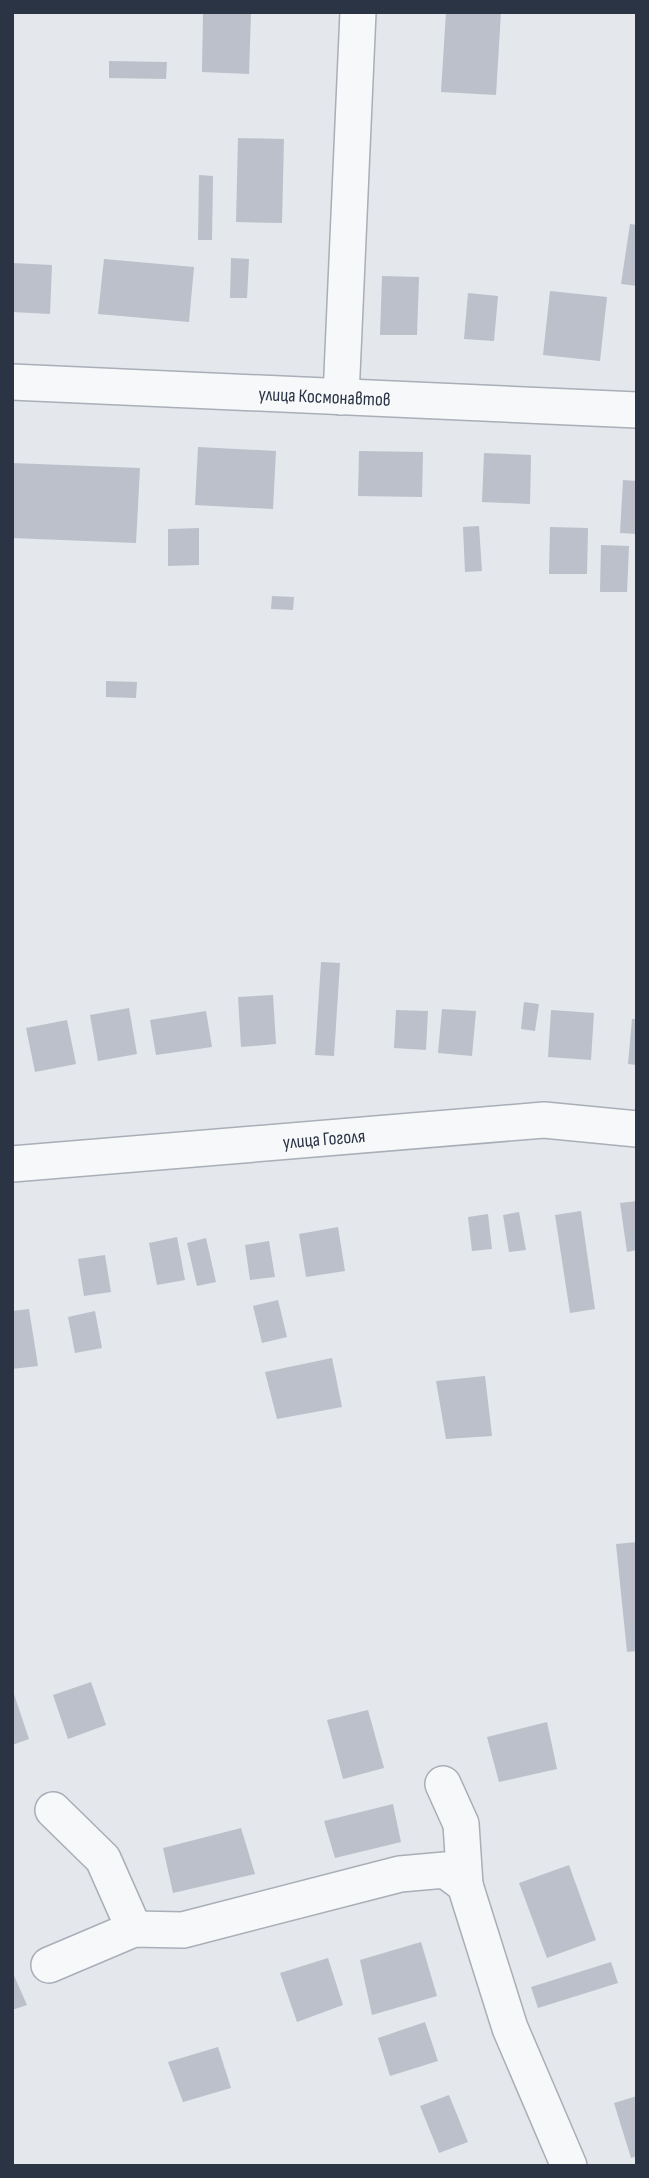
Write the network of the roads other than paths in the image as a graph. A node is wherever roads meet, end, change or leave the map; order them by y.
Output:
1 (358, 12) edge
2 (12, 382) edge
3 (341, 397) junction
4 (637, 410) edge
5 (637, 1129) edge
6 (12, 1164) edge
7 (443, 1784) dead end
8 (52, 1810) dead end
9 (465, 1885) junction
10 (134, 1929) junction
11 (49, 1965) dead end
12 (569, 2166) edge

1 - 3 street
2 - 3 street, улица Космонавтов
3 - 4 street, улица Космонавтов
5 - 6 street, улица Гоголя
7 - 9 street
8 - 10 street
9 - 10 street
9 - 12 street
10 - 11 street

